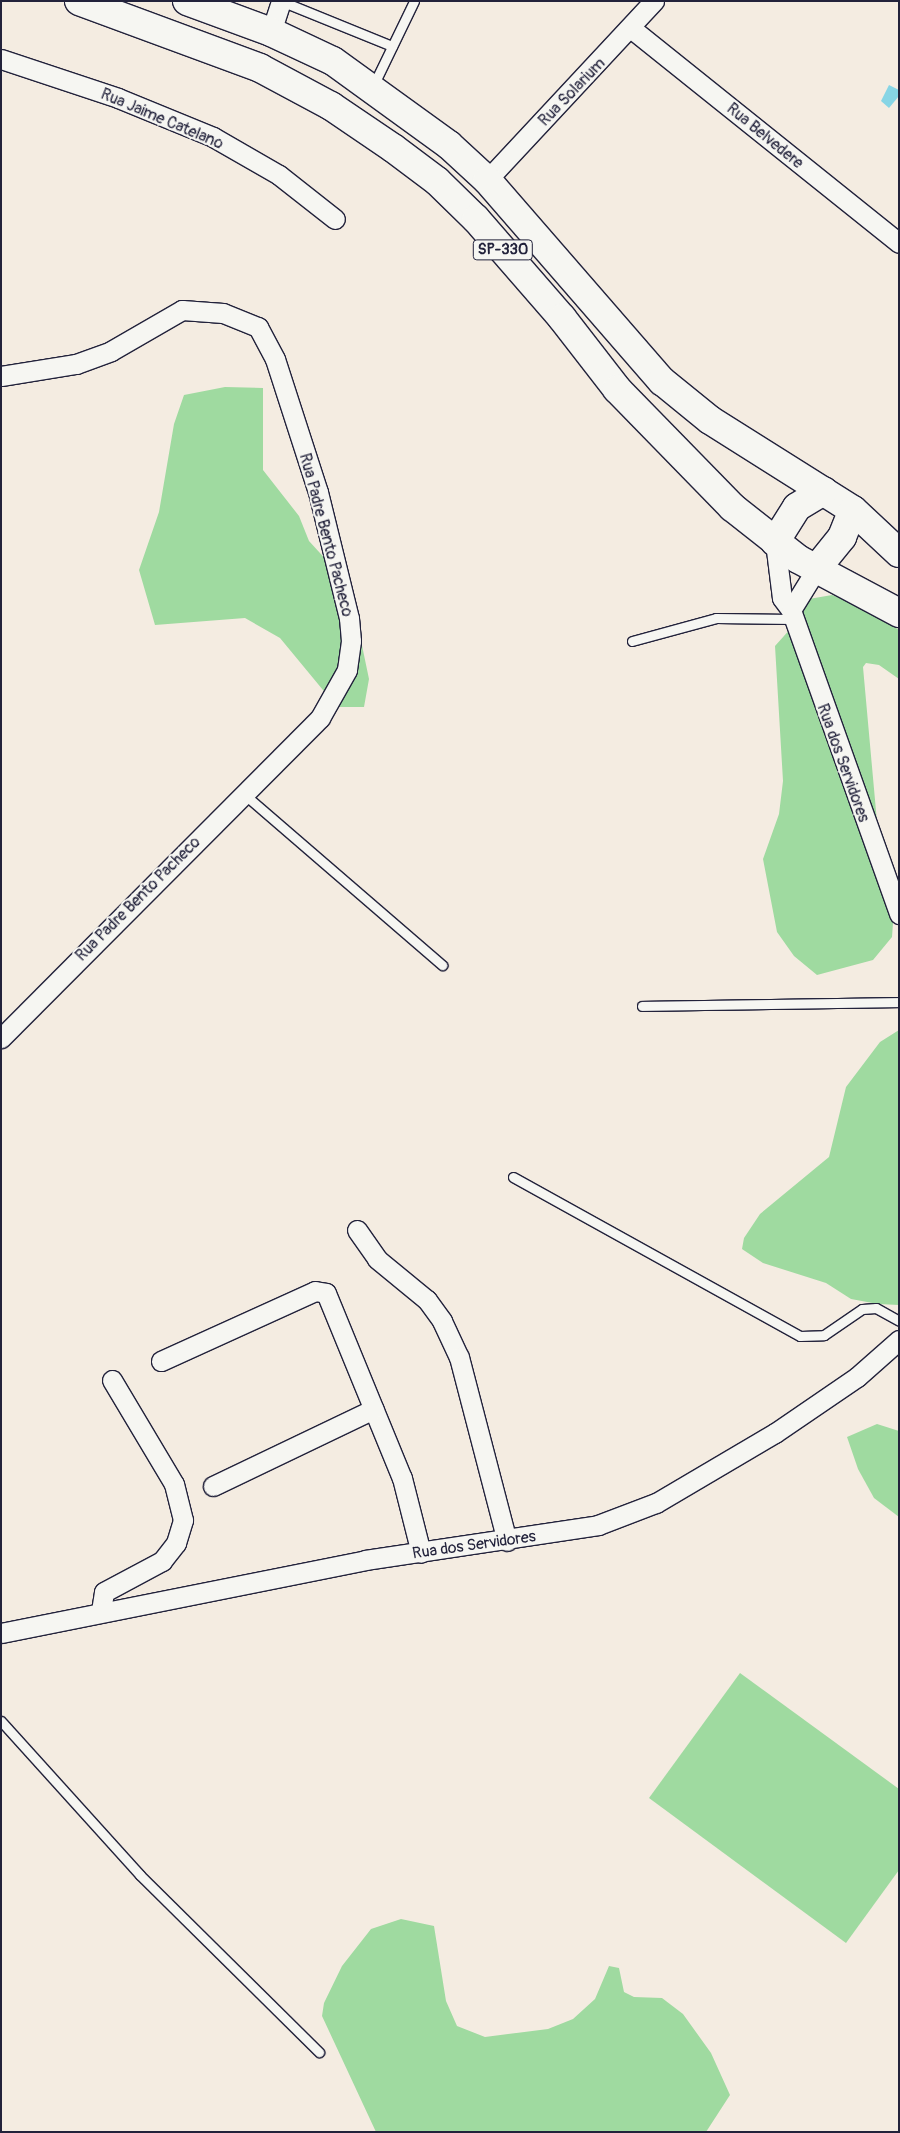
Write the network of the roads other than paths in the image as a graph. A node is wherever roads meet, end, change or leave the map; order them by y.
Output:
1 (79, 1) edge
2 (187, 1) edge
3 (281, 1) edge
4 (414, 1) edge
5 (654, 1) edge
6 (216, 6) edge
7 (632, 29) junction
8 (271, 32) junction
9 (392, 46) junction
10 (1, 59) edge
11 (371, 88) junction
12 (487, 180) junction
13 (335, 219) dead end
14 (899, 243) edge
15 (1, 376) edge
16 (824, 491) junction
17 (853, 510) junction
18 (775, 542) junction
19 (899, 552) edge
20 (817, 568) junction
21 (899, 613) edge
22 (792, 615) junction
23 (632, 641) dead end
24 (244, 794) junction
25 (899, 914) edge
26 (442, 965) dead end
27 (899, 1002) edge
28 (642, 1006) dead end
29 (1, 1038) edge
30 (513, 1177) dead end
31 (357, 1230) dead end
32 (899, 1321) edge
33 (899, 1340) edge
34 (161, 1362) dead end
35 (112, 1380) dead end
36 (374, 1409) junction
37 (213, 1486) dead end
38 (507, 1542) junction
39 (420, 1553) junction
40 (101, 1611) junction
41 (1, 1633) edge
42 (1, 1721) edge
43 (319, 2052) dead end

1 - 18 main road, SP-330
2 - 6 main road, SP-330
3 - 8 street
3 - 9 lane
4 - 9 lane
5 - 7 street, Rua Solarium
6 - 8 main road, SP-330
7 - 12 street, Rua Solarium
7 - 14 street, Rua Belvedere
8 - 11 main road, SP-330
9 - 11 lane
10 - 13 street, Rua Jaime Catelano
11 - 12 main road, SP-330
12 - 16 main road, SP-330
15 - 24 street, Rua Padre Bento Pacheco
16 - 17 main road, SP-330
16 - 18 main road
17 - 19 main road, SP-330
17 - 20 main road
18 - 20 main road, SP-330
18 - 22 street, Rua dos Servidores
20 - 21 main road, SP-330
20 - 22 street
22 - 23 lane
22 - 25 street, Rua dos Servidores
24 - 26 lane
24 - 29 street, Rua Padre Bento Pacheco
27 - 28 lane
30 - 32 lane
31 - 38 street
33 - 38 street, Rua dos Servidores
34 - 36 street
35 - 40 street
36 - 37 street
36 - 39 street
38 - 39 street, Rua dos Servidores
39 - 40 street, Rua dos Servidores
40 - 41 street, Rua dos Servidores
42 - 43 lane

